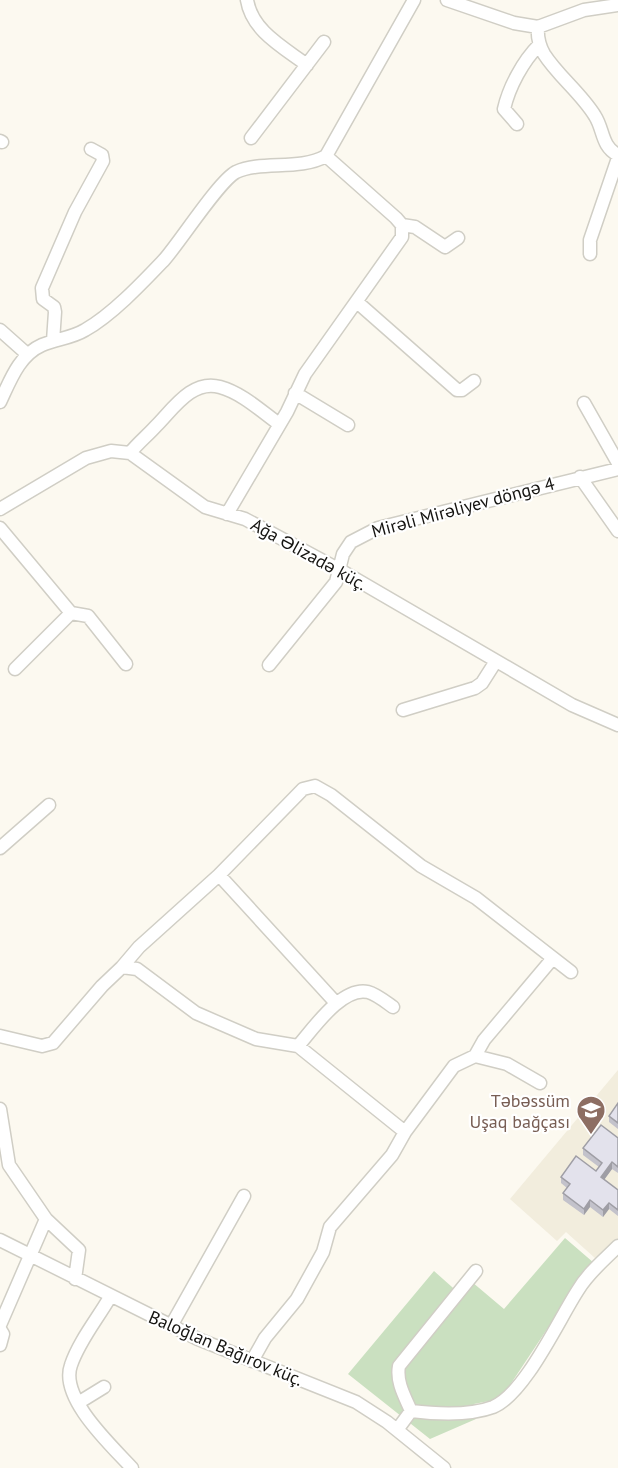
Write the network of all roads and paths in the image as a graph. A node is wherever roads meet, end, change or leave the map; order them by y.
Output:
1 (247, 0) edge
2 (414, 0) edge
3 (447, 0) edge
4 (577, 0) edge
5 (618, 5) edge
6 (574, 13) junction
7 (538, 27) junction
8 (324, 42) dead end
9 (539, 45) junction
10 (307, 65) junction
11 (517, 124) dead end
12 (251, 138) dead end
13 (91, 149) dead end
14 (326, 156) junction
15 (618, 156) edge
16 (402, 225) junction
17 (458, 238) dead end
18 (590, 254) dead end
19 (357, 302) junction
20 (0, 330) edge
21 (53, 341) junction
22 (27, 354) junction
23 (474, 381) dead end
24 (295, 393) junction
25 (0, 402) edge
26 (584, 403) dead end
27 (279, 424) junction
28 (348, 425) dead end
29 (130, 453) junction
30 (618, 463) edge
31 (618, 469) edge
32 (580, 477) junction
33 (0, 508) edge
34 (227, 514) junction
35 (0, 528) edge
36 (618, 531) edge
37 (340, 570) junction
38 (71, 613) junction
39 (496, 661) junction
40 (126, 664) dead end
41 (269, 665) dead end
42 (15, 669) dead end
43 (403, 710) dead end
44 (618, 724) edge
45 (49, 805) dead end
46 (0, 848) edge
47 (219, 875) junction
48 (553, 958) junction
49 (122, 968) junction
50 (571, 972) dead end
51 (336, 1003) junction
52 (393, 1007) dead end
53 (0, 1036) edge
54 (298, 1046) junction
55 (475, 1056) junction
56 (540, 1083) dead end
57 (0, 1109) edge
58 (405, 1132) junction
59 (244, 1196) dead end
60 (46, 1219) junction
61 (0, 1240) edge
62 (618, 1246) edge
63 (31, 1255) junction
64 (476, 1272) dead end
65 (75, 1279) junction
66 (110, 1297) junction
67 (171, 1326) junction
68 (0, 1327) edge
69 (0, 1345) edge
70 (252, 1361) junction
71 (104, 1387) dead end
72 (78, 1403) junction
73 (411, 1411) junction
74 (397, 1430) junction
75 (132, 1468) edge
76 (444, 1468) edge

1 - 10 street
2 - 14 street
3 - 7 street
4 - 6 street
5 - 6 street
6 - 7 street
7 - 9 street
8 - 10 street
9 - 11 street
9 - 15 street
10 - 12 street
13 - 21 street
14 - 16 street
14 - 21 street
15 - 18 street
16 - 17 street
16 - 19 street
19 - 23 street
19 - 24 street
20 - 22 street
21 - 22 street
22 - 25 street
24 - 27 street
24 - 28 street
26 - 30 street
27 - 29 street
27 - 34 street
29 - 33 street
29 - 34 street, Ağa Əlizadə küç.
31 - 32 street, Mirəli Mirəliyev döngə 4
32 - 36 street
32 - 37 street, Mirəli Mirəliyev döngə 4
34 - 37 street, Ağa Əlizadə küç.
35 - 38 street
37 - 39 street, Ağa Əlizadə küç.
37 - 41 street, Mirəli Mirəliyev döngə 4
38 - 40 street
38 - 42 street
39 - 43 street
39 - 44 street, Ağa Əlizadə küç.
45 - 46 street
47 - 48 street
47 - 49 street
47 - 51 street
48 - 50 street
48 - 55 street
49 - 53 street
49 - 54 street
51 - 52 street
51 - 54 street
54 - 58 street
55 - 56 street
55 - 58 street
57 - 60 street
58 - 70 street
59 - 67 street
60 - 63 street
60 - 65 street
61 - 63 street, Baloğlan Bağırov küç.
62 - 73 street
63 - 65 street, Baloğlan Bağırov küç.
63 - 68 street
64 - 73 street
65 - 66 street, Baloğlan Bağırov küç.
66 - 67 street, Baloğlan Bağırov küç.
66 - 72 street
67 - 70 street, Baloğlan Bağırov küç.
68 - 69 street
70 - 74 street, Baloğlan Bağırov küç.
71 - 72 street
72 - 75 street
73 - 74 street
74 - 76 street, Baloğlan Bağırov küç.

